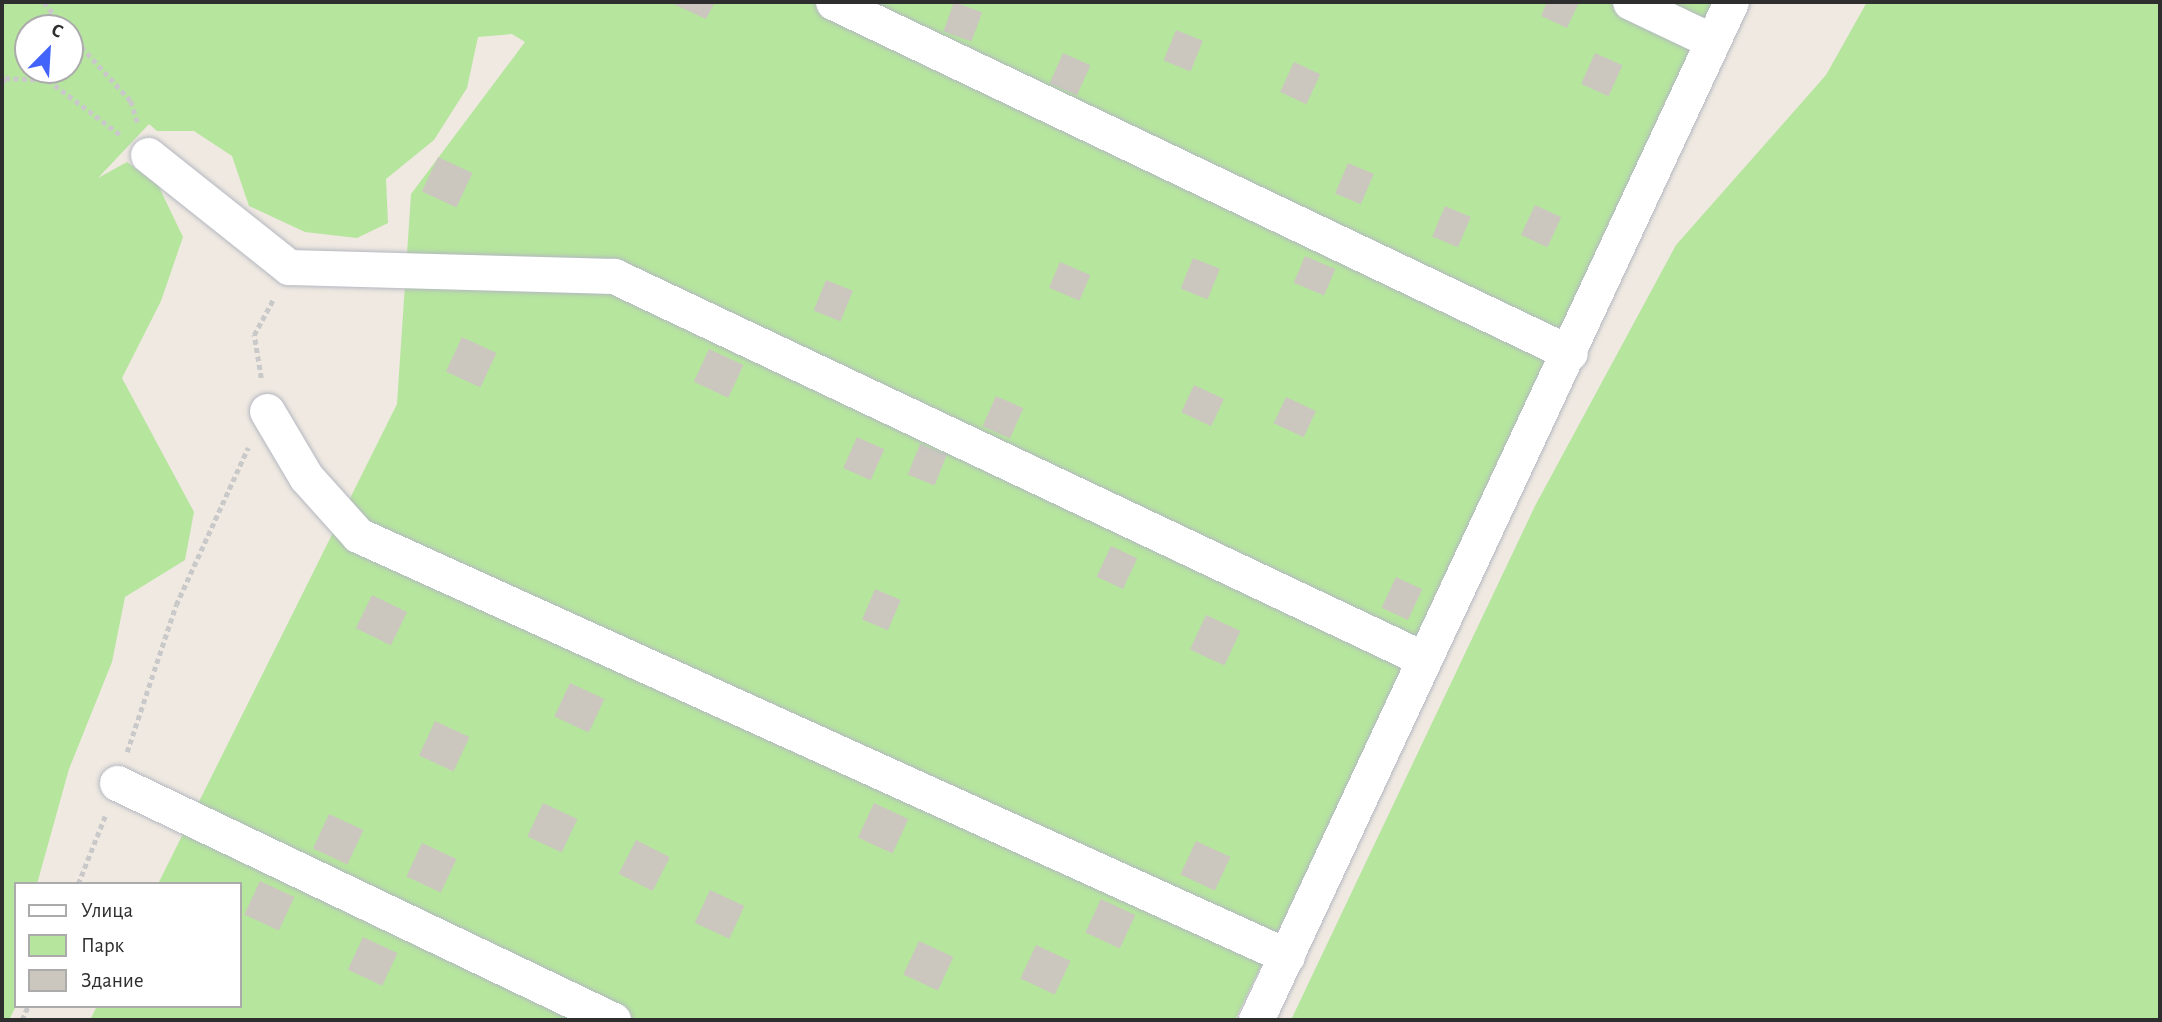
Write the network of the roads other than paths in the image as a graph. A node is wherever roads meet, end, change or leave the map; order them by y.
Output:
1 (833, 2) edge
2 (1630, 2) edge
3 (1731, 2) edge
4 (1712, 41) junction
5 (148, 155) road end
6 (1570, 353) junction
7 (267, 411) road end
8 (1424, 659) junction
9 (117, 783) road end
10 (1287, 956) junction
11 (613, 1020) edge
12 (1256, 1020) edge

1 - 6 street
2 - 4 street
3 - 4 street
4 - 6 street
5 - 8 street
6 - 8 street
7 - 10 street
8 - 10 street
9 - 11 street
10 - 12 street

